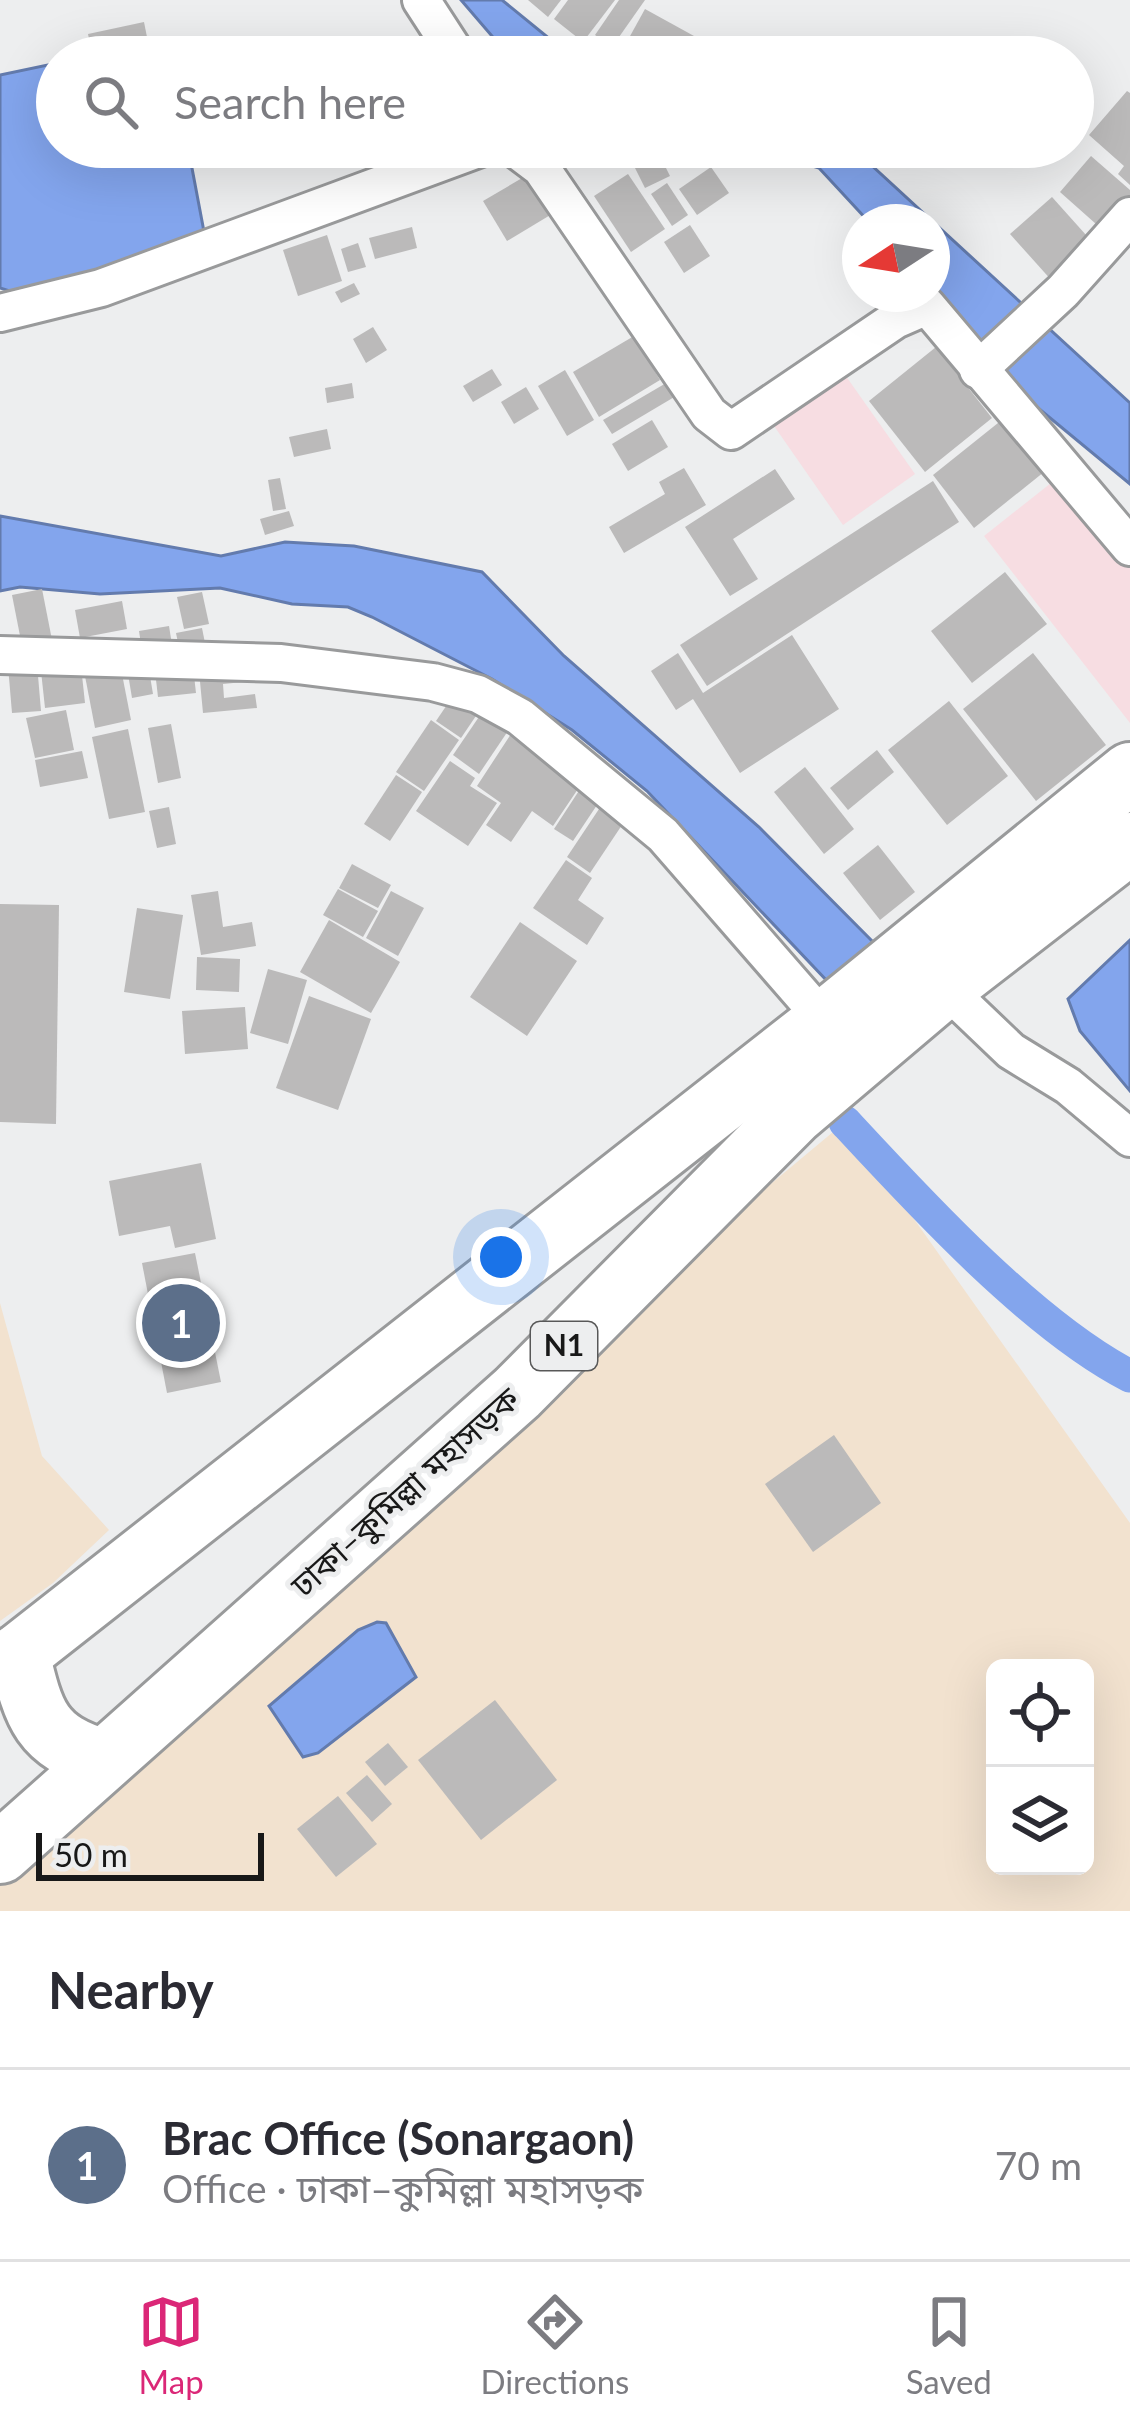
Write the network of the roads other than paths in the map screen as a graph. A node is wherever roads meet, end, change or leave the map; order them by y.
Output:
1 (421, 0) edge
2 (444, 36) edge
3 (426, 168) edge
4 (541, 168) edge
5 (1130, 216) edge
6 (0, 313) edge
7 (978, 370) junction
8 (1130, 548) edge
9 (0, 655) edge
10 (1130, 773) edge
11 (1130, 843) edge
12 (944, 987) junction
13 (825, 1021) junction
14 (1130, 1138) edge
15 (10, 1662) edge
16 (104, 1760) junction
17 (0, 1853) edge

1 - 2 street
3 - 6 street
4 - 7 street
5 - 7 street
7 - 8 street
9 - 13 street
10 - 13 highway
11 - 12 highway, ঢাকা–কুমিল্লা মহাসড়ক / N1
12 - 14 street
12 - 16 highway, ঢাকা–কুমিল্লা মহাসড়ক / N1
13 - 15 highway
15 - 16 highway
16 - 17 highway, ঢাকা–কুমিল্লা মহাসড়ক / N1

